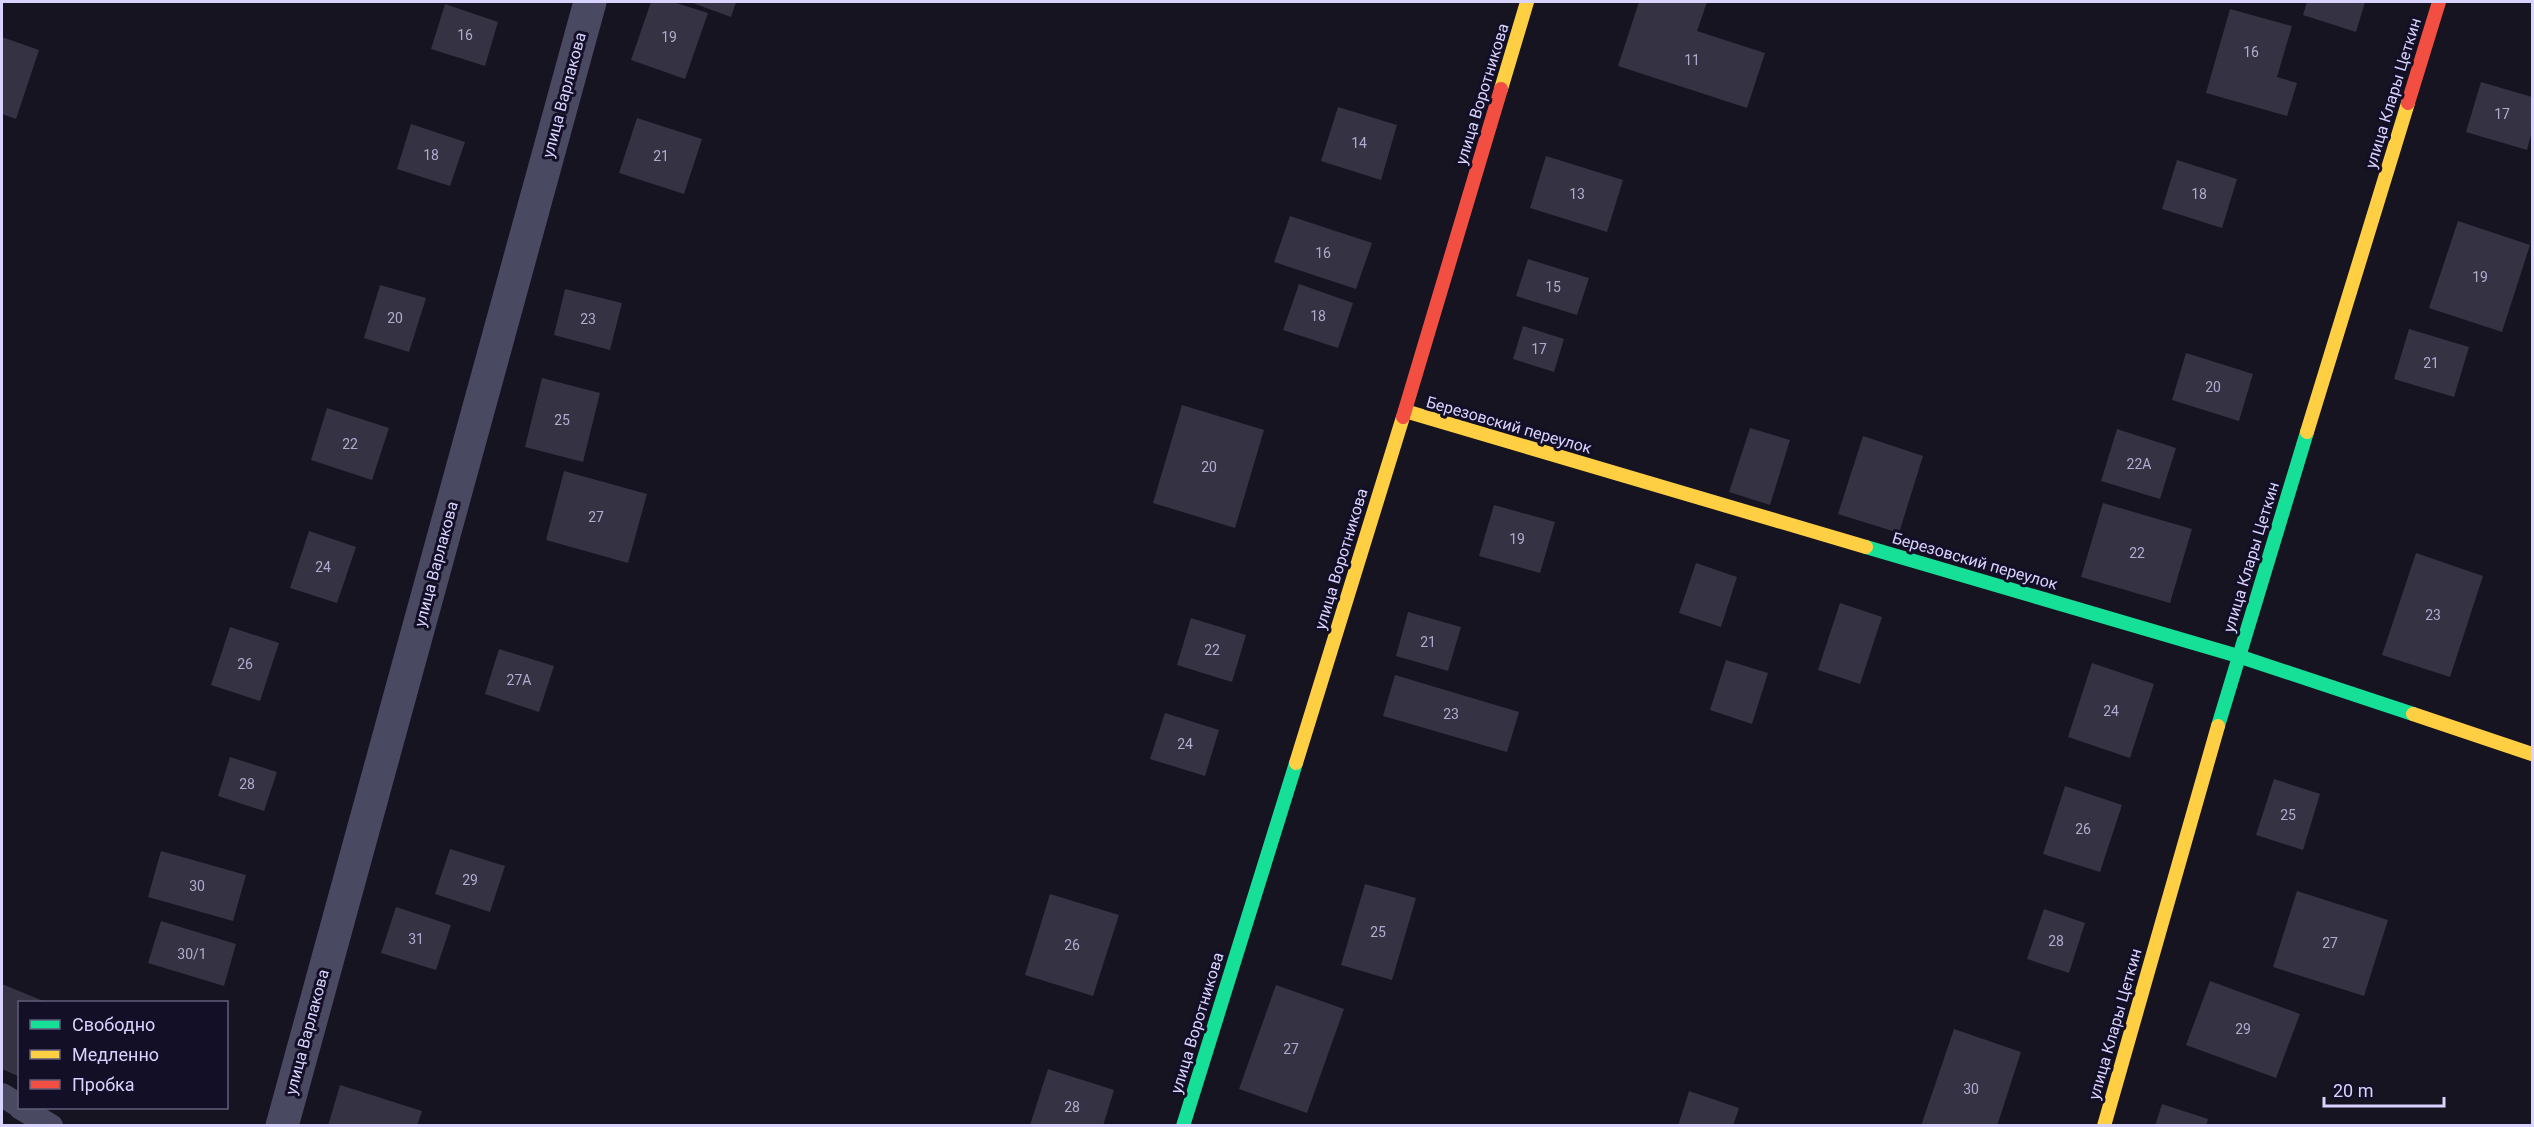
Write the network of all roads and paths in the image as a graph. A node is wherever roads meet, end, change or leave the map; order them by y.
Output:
1 (590, 2) edge
2 (1527, 2) edge
3 (2439, 2) edge
4 (1405, 411) junction
5 (2238, 656) junction
6 (2532, 754) edge
7 (2, 1095) edge
8 (18, 1106) edge
9 (23, 1109) edge
10 (51, 1125) edge
11 (282, 1125) edge
12 (1183, 1125) edge
13 (2104, 1125) edge

1 - 11 street, улица Варлакова
2 - 4 street, улица Воротникова
3 - 5 street, улица Клары Цеткин
4 - 5 street, Березовский переулок
4 - 12 street, улица Воротникова
5 - 6 street, Березовский переулок
5 - 13 street, улица Клары Цеткин
7 - 8 lane
9 - 10 lane

